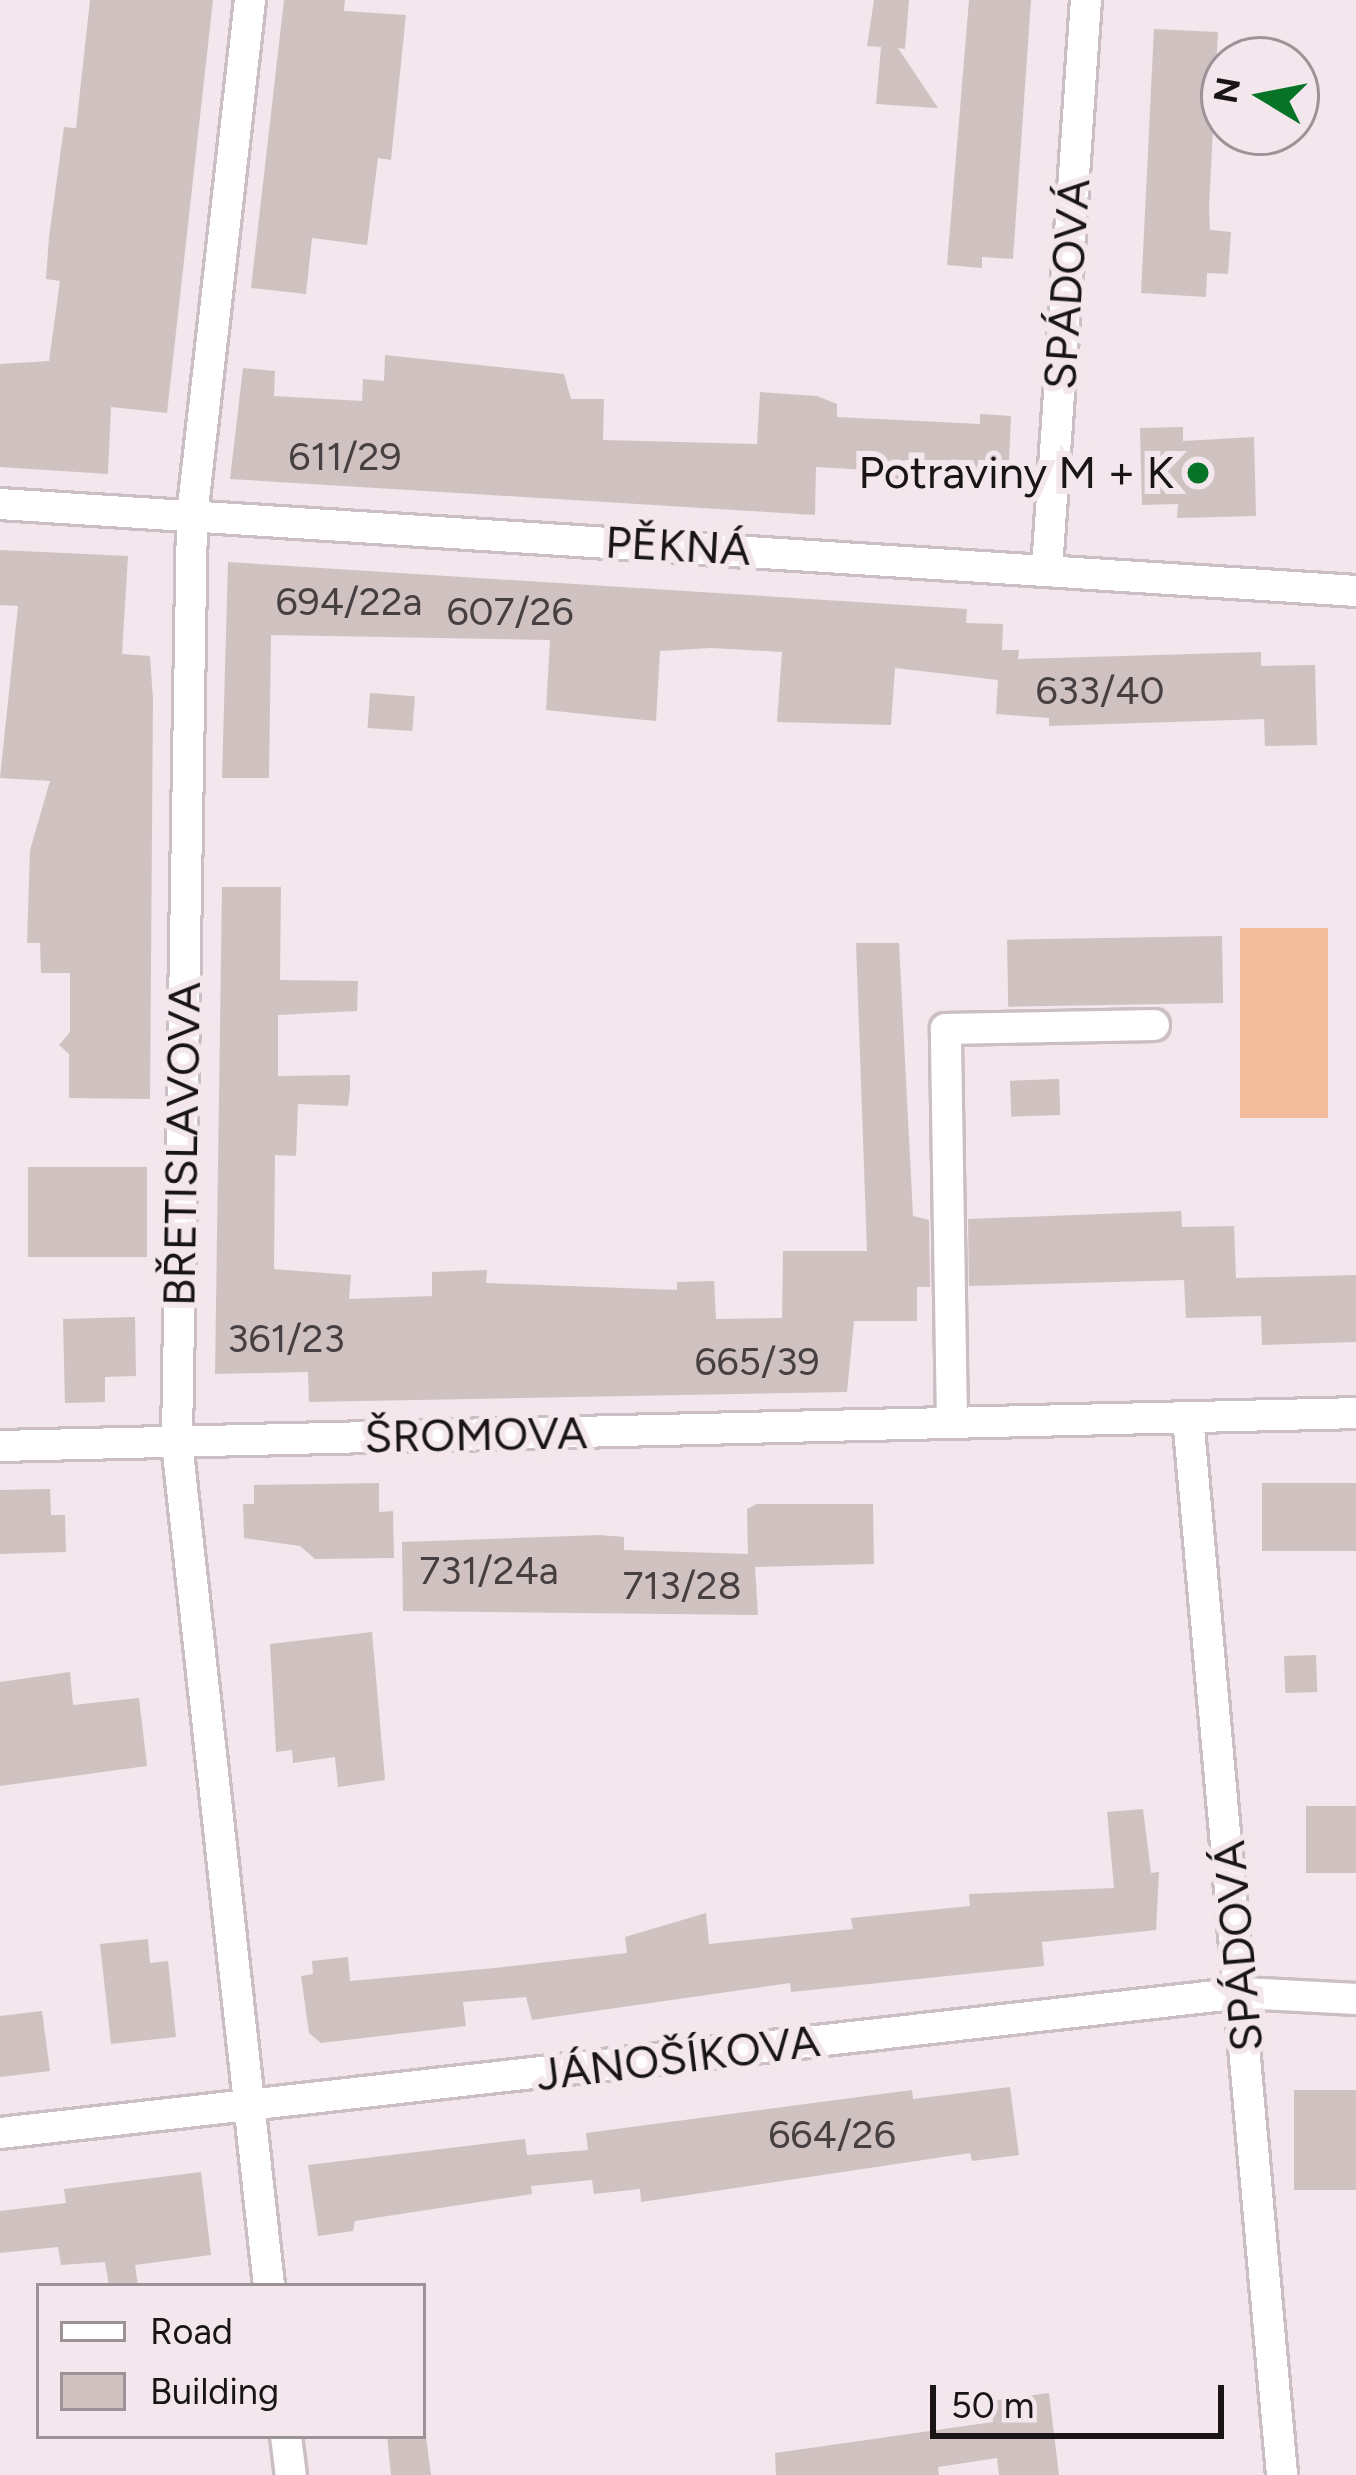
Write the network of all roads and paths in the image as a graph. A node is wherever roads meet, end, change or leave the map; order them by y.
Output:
1 (250, 0) edge
2 (1086, 0) edge
3 (0, 504) edge
4 (192, 516) junction
5 (1047, 569) junction
6 (1356, 591) edge
7 (1154, 1025) dead end
8 (1356, 1412) edge
9 (1188, 1417) junction
10 (952, 1424) junction
11 (177, 1443) junction
12 (0, 1446) edge
13 (1243, 1994) junction
14 (1356, 1999) edge
15 (248, 2107) junction
16 (0, 2133) edge
17 (268, 2283) edge
18 (286, 2439) edge
19 (291, 2475) edge
20 (1282, 2475) edge

1 - 4 street, BŘETISLAVOVA
2 - 5 street, SPÁDOVÁ
3 - 4 street, PĚKNÁ
4 - 5 street, PĚKNÁ
4 - 11 street, BŘETISLAVOVA
5 - 6 street, PĚKNÁ
7 - 10 street
8 - 9 street, ŠROMOVA
9 - 10 street, ŠROMOVA
9 - 13 street, SPÁDOVÁ
10 - 11 street, ŠROMOVA
11 - 12 street, ŠROMOVA
11 - 15 street, BŘETISLAVOVA
13 - 14 street, JÁNOŠÍKOVA
13 - 15 street, JÁNOŠÍKOVA
13 - 20 street, SPÁDOVÁ
15 - 16 street, JÁNOŠÍKOVA
15 - 17 street, BŘETISLAVOVA
18 - 19 street

